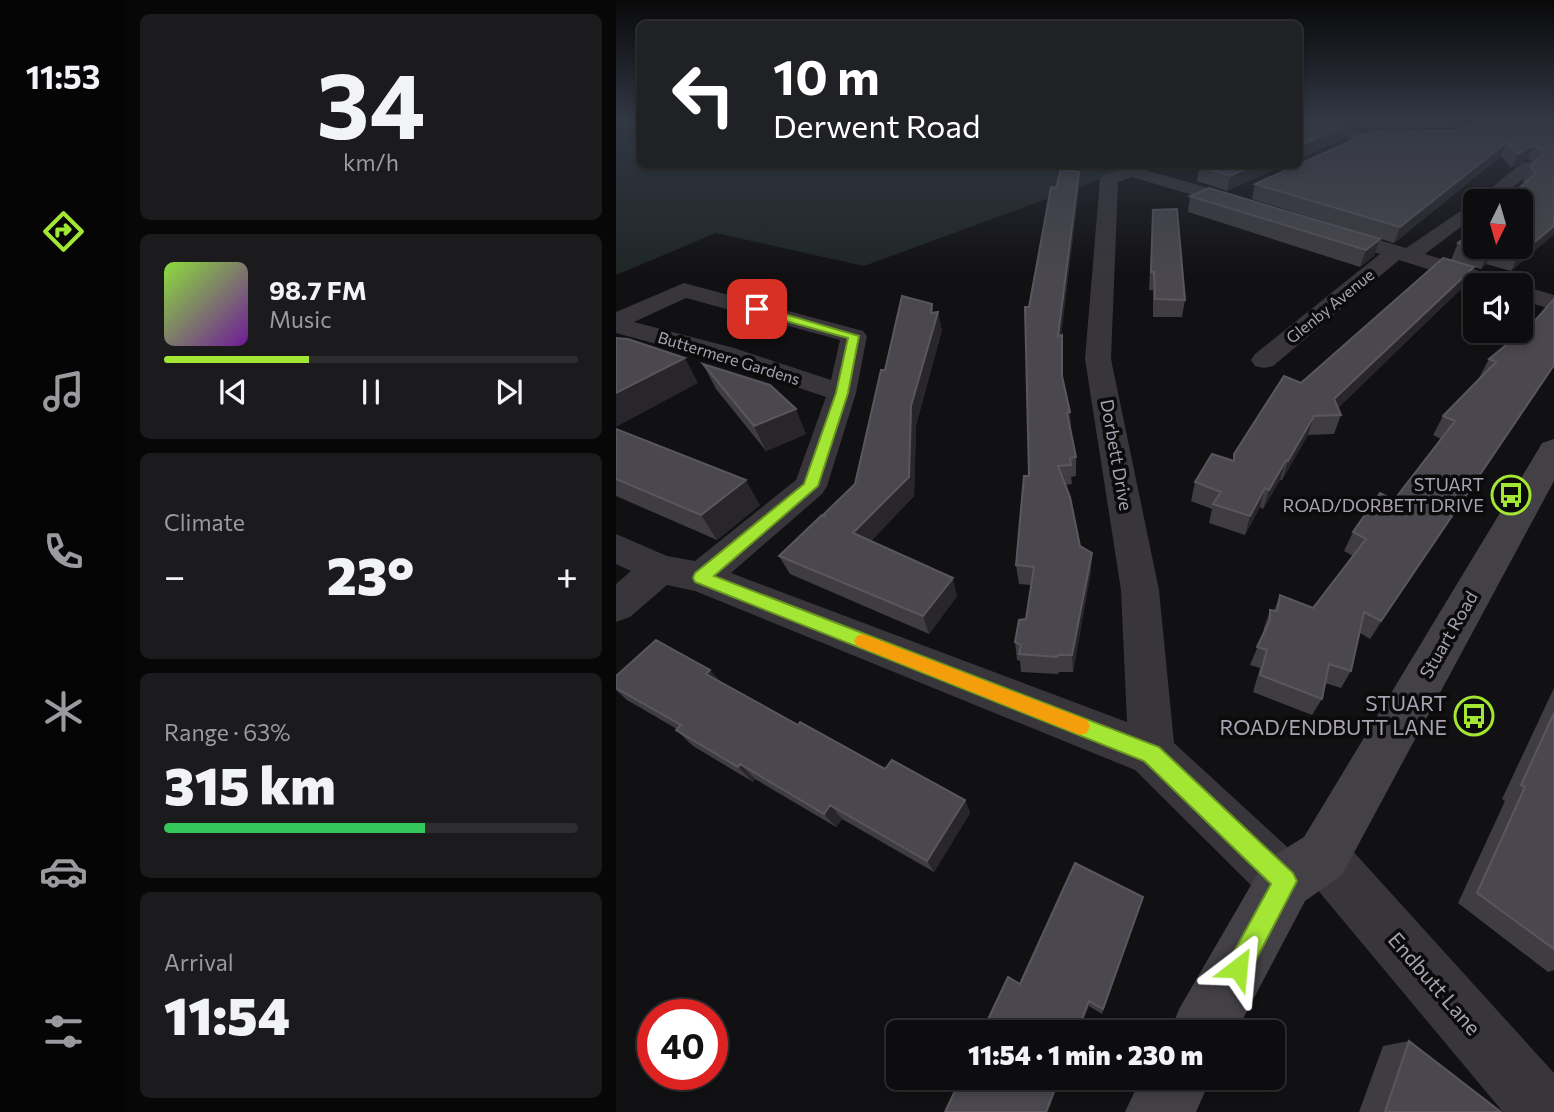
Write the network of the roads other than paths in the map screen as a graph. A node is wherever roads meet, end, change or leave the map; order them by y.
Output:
1 (1132, 171) joint
2 (1523, 171) edge
3 (1255, 189) edge
4 (1499, 189) edge
5 (1230, 200) junction
6 (1269, 212) edge
7 (1463, 215) edge
8 (1307, 224) edge
9 (1402, 254) junction
10 (1463, 273) edge
11 (1533, 296) edge
12 (1554, 303) edge
13 (616, 323) edge
14 (1264, 360) dead end
15 (842, 393) junction
16 (1554, 450) edge
17 (616, 548) edge
18 (681, 573) junction
19 (616, 606) edge
20 (1152, 754) junction
21 (1304, 869) junction
22 (1210, 1020) edge
23 (1171, 1090) edge
24 (1159, 1112) edge
25 (1545, 1112) edge

1 - 5 street
1 - 20 street, Dorbett Drive
2 - 4 street
3 - 5 street
5 - 6 street
7 - 9 street, Glenby Avenue
8 - 9 street
9 - 10 street
9 - 14 street, Glenby Avenue
11 - 12 street
13 - 15 street, Buttermere Gardens
13 - 15 street, Buttermere Gardens
15 - 18 street, Buttermere Gardens
16 - 21 street, Stuart Road
17 - 18 street
18 - 19 street, Buttermere Gardens
18 - 20 street
20 - 21 street, Endbutt Lane
21 - 22 street, Stuart Road
21 - 25 street, Endbutt Lane
23 - 24 street

